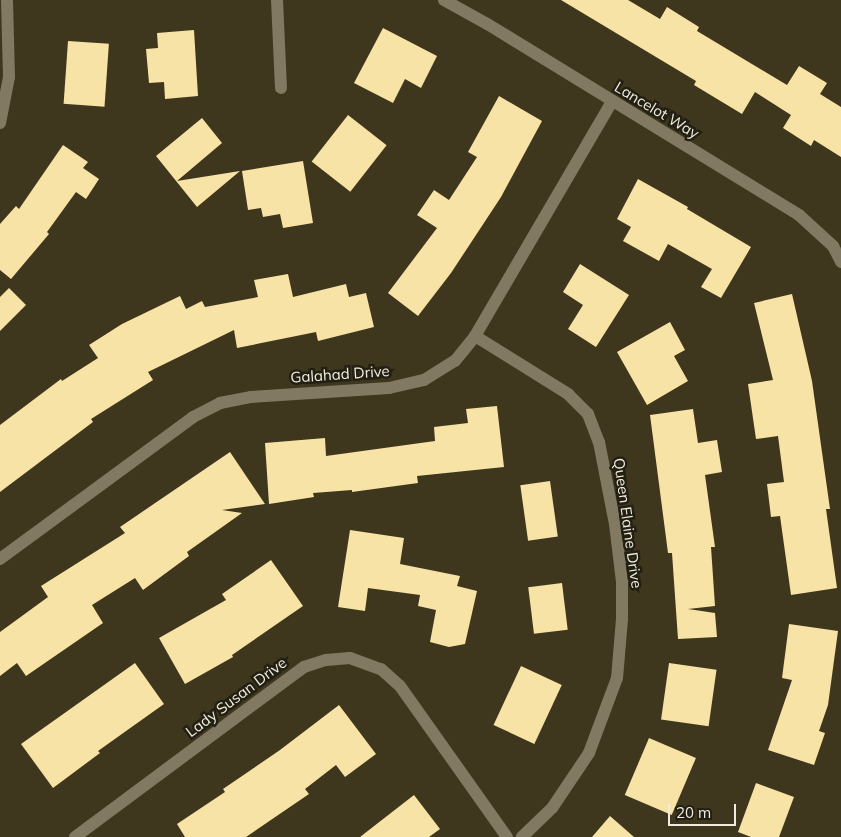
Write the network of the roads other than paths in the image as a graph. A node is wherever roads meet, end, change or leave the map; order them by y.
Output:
1 (7, 0) edge
2 (277, 0) edge
3 (444, 0) edge
4 (281, 88) dead end
5 (612, 102) junction
6 (0, 123) edge
7 (841, 262) edge
8 (475, 336) junction
9 (0, 559) edge
10 (76, 837) edge
11 (507, 837) edge
12 (522, 837) edge

1 - 6 street
2 - 4 street
3 - 5 street, Lancelot Way
5 - 7 street, Lancelot Way
5 - 8 street, Galahad Drive
8 - 9 street, Galahad Drive
8 - 12 street, Queen Elaine Drive
10 - 11 street, Lady Susan Drive

